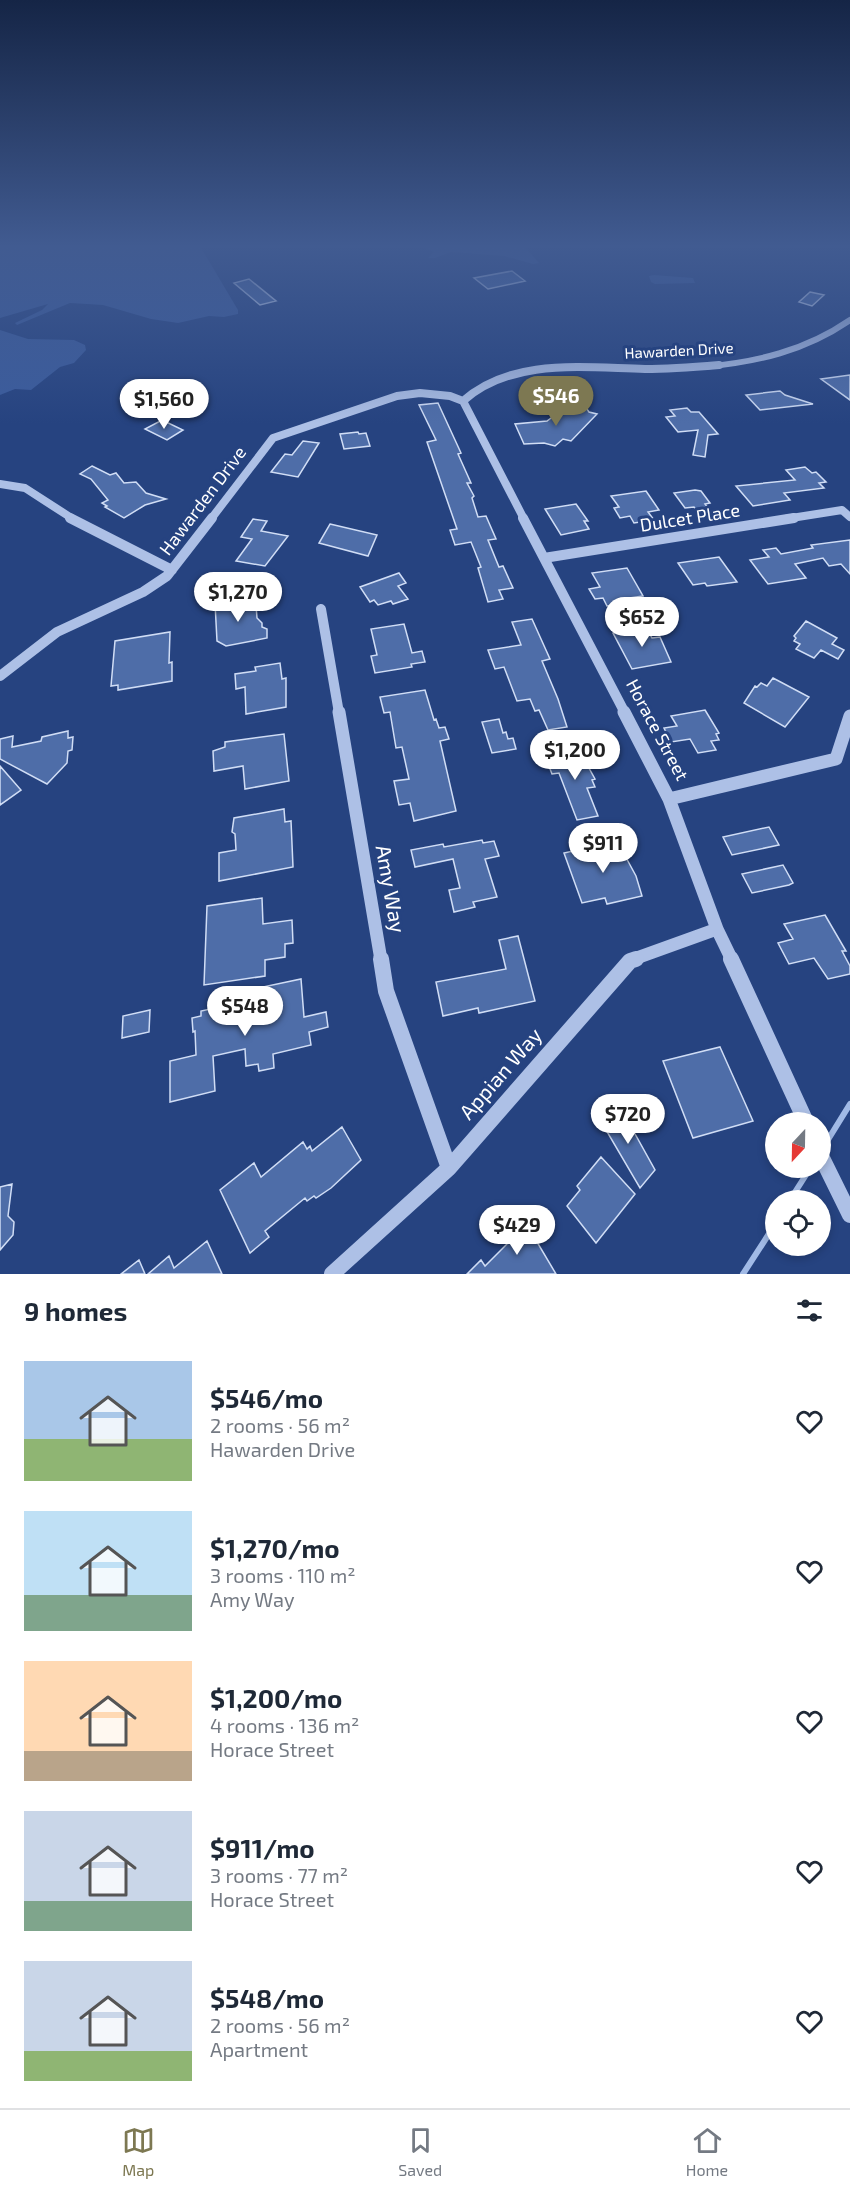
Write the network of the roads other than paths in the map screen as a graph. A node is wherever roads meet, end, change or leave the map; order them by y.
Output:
1 (850, 321) edge
2 (467, 397) junction
3 (0, 484) edge
4 (850, 517) edge
5 (544, 558) junction
6 (172, 570) junction
7 (321, 609) dead end
8 (0, 676) edge
9 (850, 716) edge
10 (669, 799) junction
11 (717, 930) junction
12 (802, 1112) edge
13 (449, 1168) junction
14 (831, 1176) edge
15 (850, 1215) edge
16 (332, 1274) edge

1 - 2 street, Hawarden Drive
2 - 5 street, Horace Street
2 - 6 street, Hawarden Drive
3 - 6 street
4 - 5 street, Dulcet Place
5 - 10 street, Horace Street
6 - 8 street, Hawarden Drive
7 - 13 street, Amy Way
9 - 10 street
10 - 11 street, Horace Street
11 - 12 street, Horace Street
11 - 13 street, Appian Way
13 - 16 street, Appian Way
14 - 15 street

